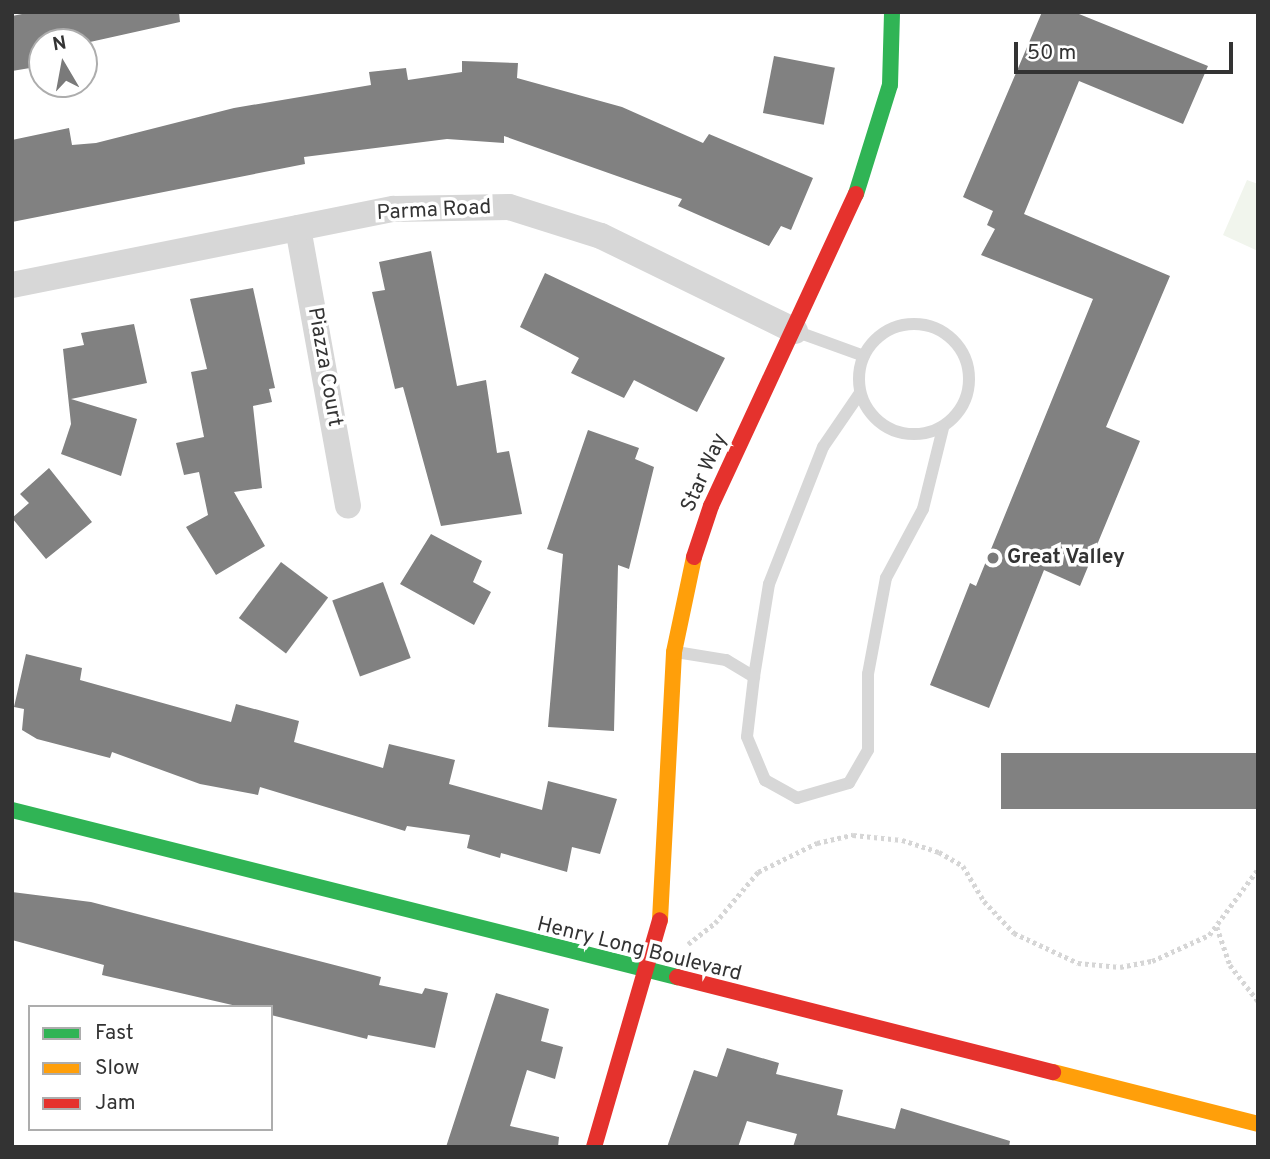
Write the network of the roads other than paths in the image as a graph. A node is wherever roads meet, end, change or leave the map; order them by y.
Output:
1 (892, 12) edge
2 (298, 228) junction
3 (12, 285) edge
4 (795, 331) junction
5 (864, 356) junction
6 (860, 393) junction
7 (943, 428) junction
8 (348, 506) dead end
9 (674, 652) junction
10 (754, 677) junction
11 (12, 810) edge
12 (648, 974) junction
13 (1258, 1124) edge
14 (594, 1147) edge

1 - 4 street, Star Way
2 - 3 street, Parma Road
2 - 4 street, Parma Road
2 - 8 street, Piazza Court
4 - 5 lane
4 - 9 street, Star Way
5 - 6 lane
5 - 7 lane
6 - 7 lane
6 - 10 lane
7 - 10 lane
9 - 10 lane
9 - 12 street, Star Way
11 - 12 street, Henry Long Boulevard
12 - 13 street, Henry Long Boulevard
12 - 14 street, Star Way

